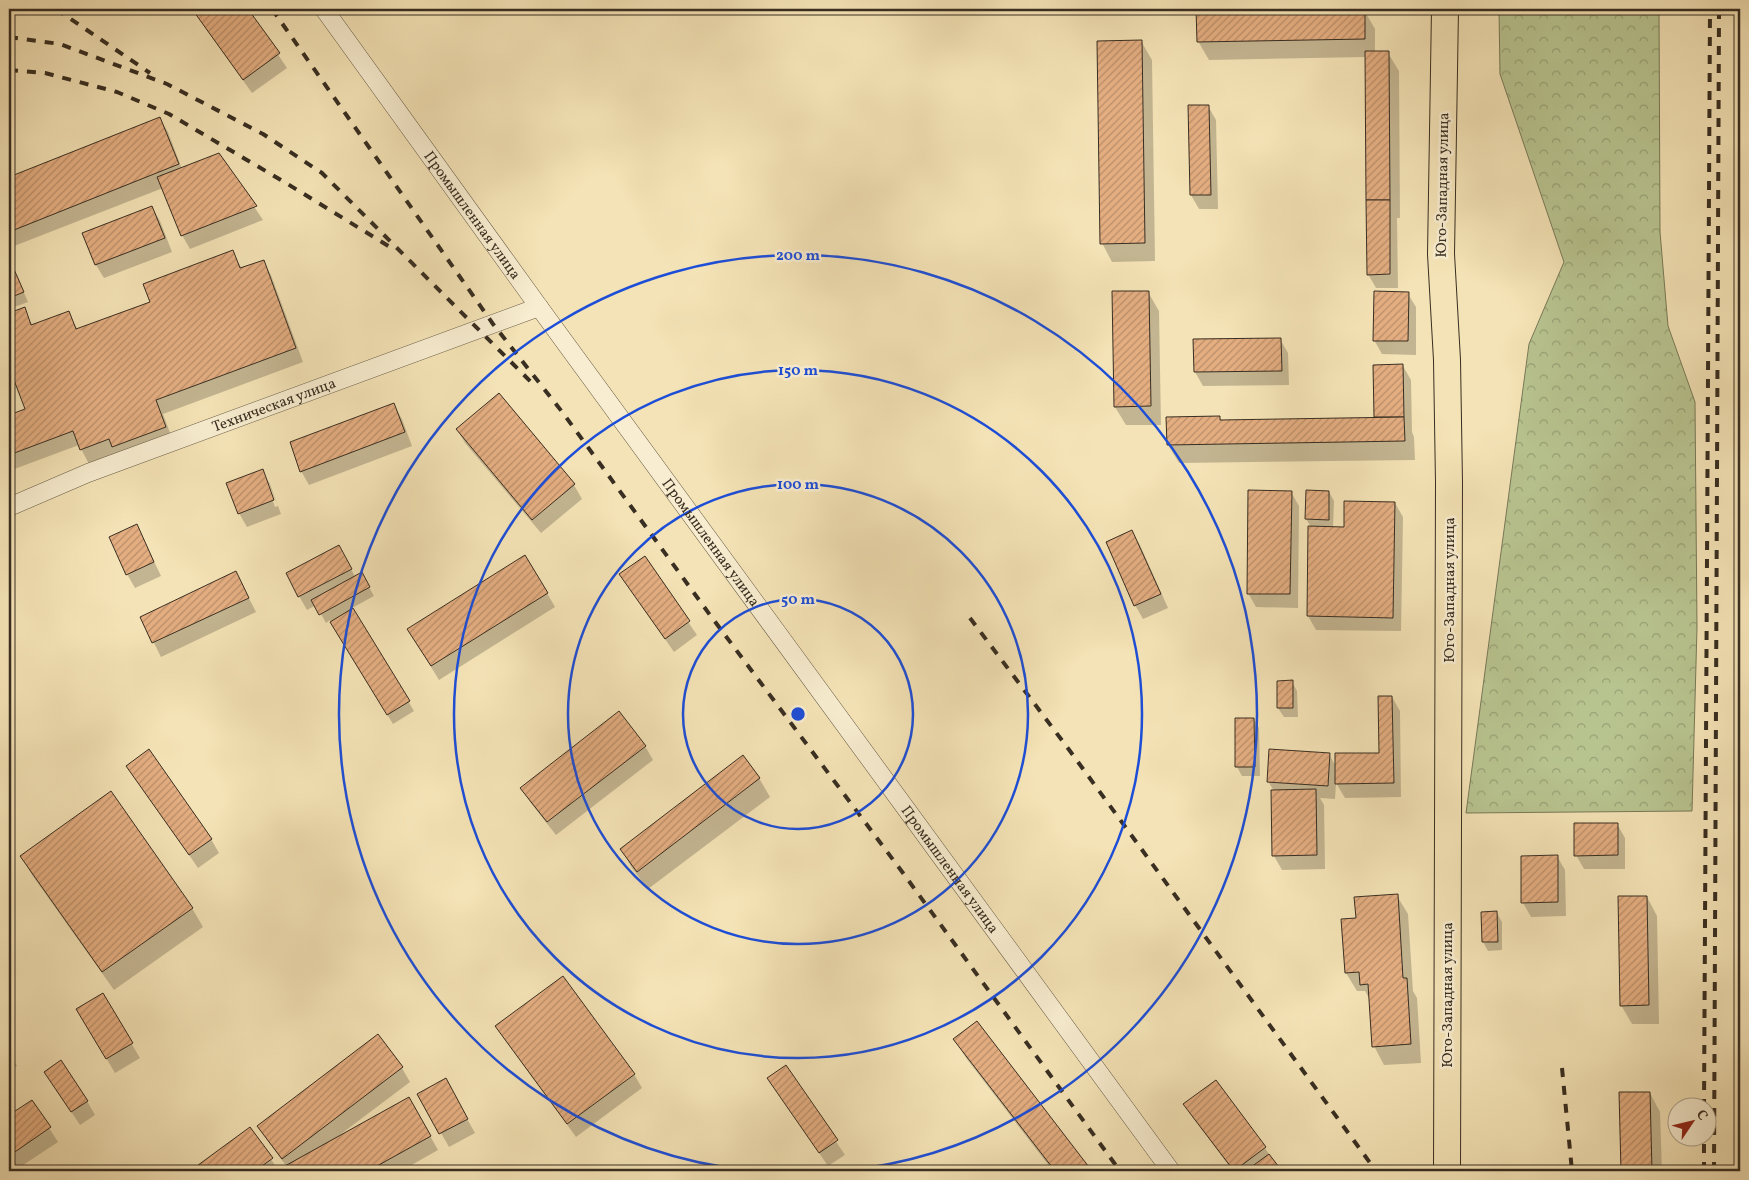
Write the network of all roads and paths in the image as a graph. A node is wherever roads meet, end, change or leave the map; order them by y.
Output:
1 (324, 9) edge
2 (1445, 9) edge
3 (539, 308) junction
4 (9, 507) edge
5 (1171, 1171) edge
6 (1447, 1171) edge

1 - 3 street, Промышленная улица
2 - 6 main road, Юго-Западная улица
3 - 4 street, Техническая улица
3 - 5 street, Промышленная улица

